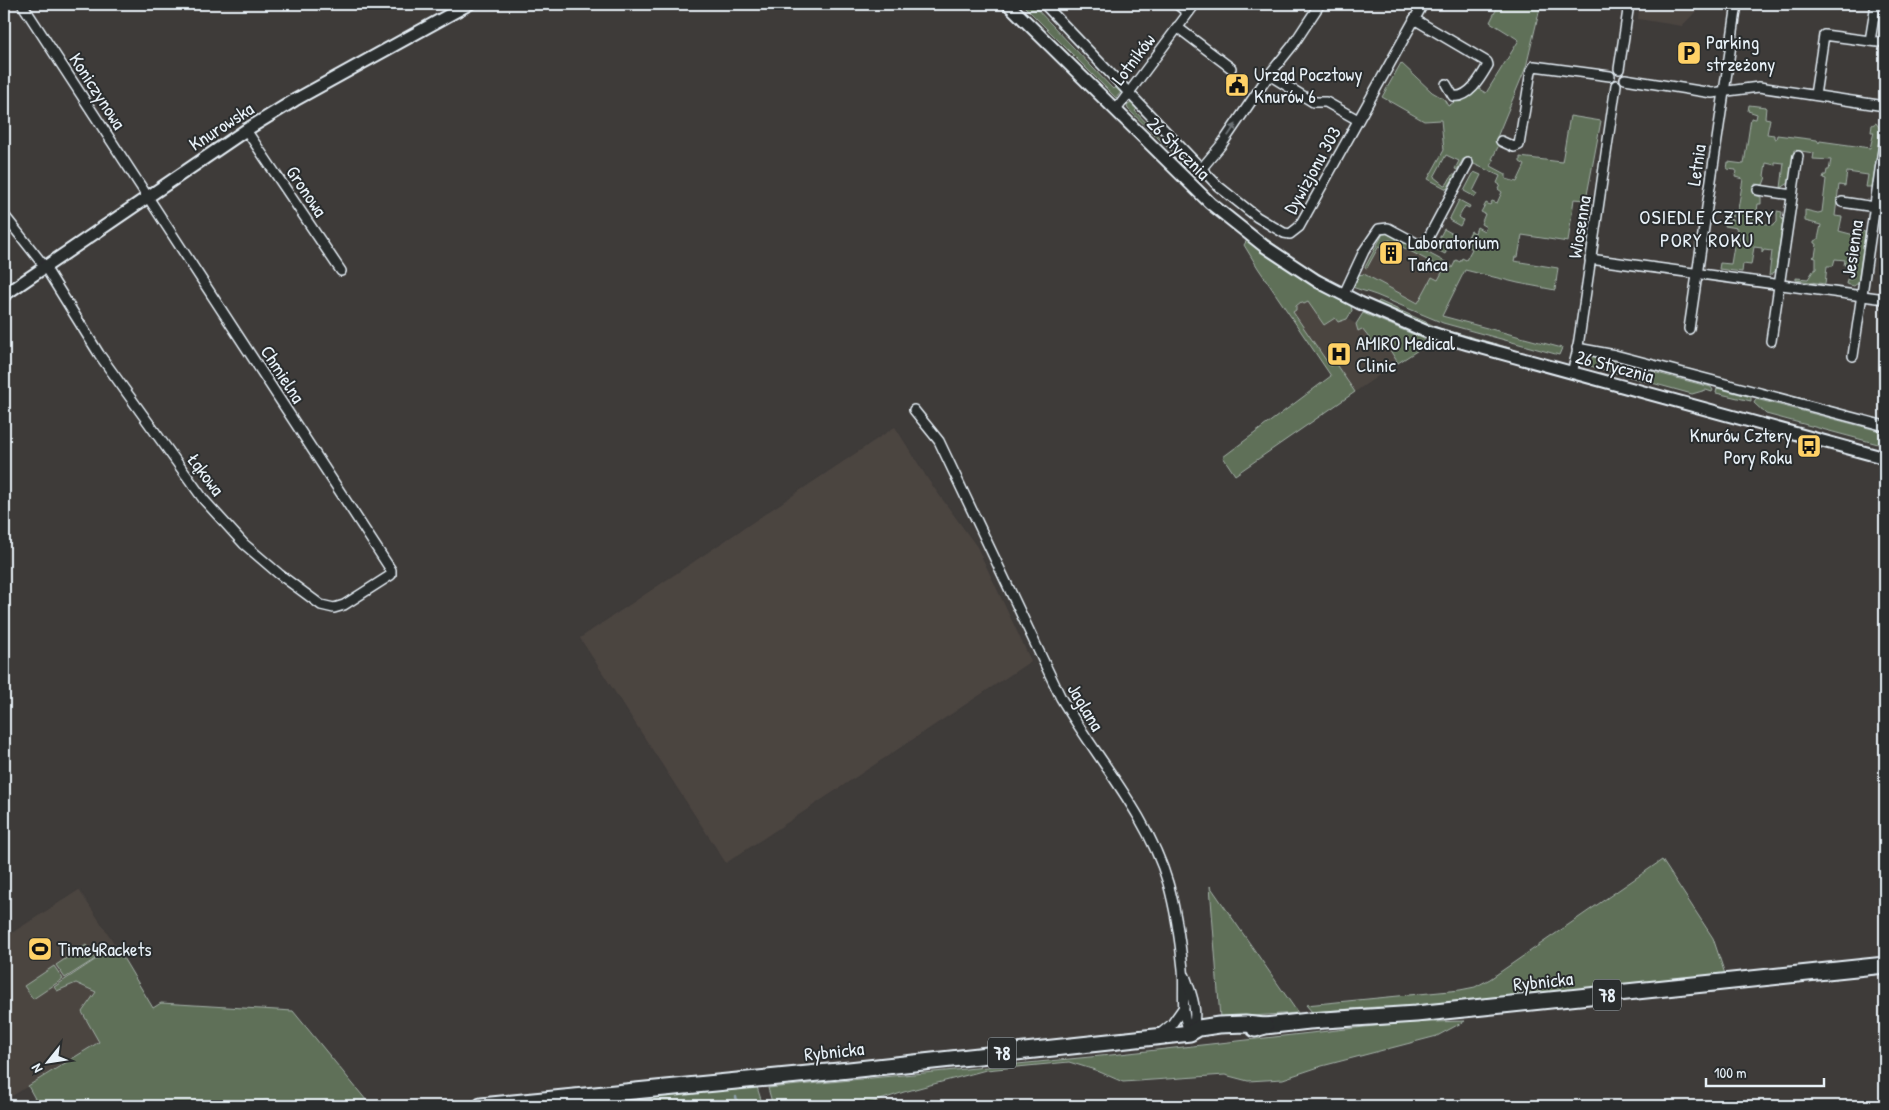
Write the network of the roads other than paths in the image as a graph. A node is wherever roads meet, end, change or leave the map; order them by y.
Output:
1 (22, 4) edge
2 (469, 4) edge
3 (1008, 4) edge
4 (1045, 4) edge
5 (1176, 4) edge
6 (1196, 4) edge
7 (1320, 4) edge
8 (1423, 4) edge
9 (1629, 4) edge
10 (1737, 4) edge
11 (1876, 4) edge
12 (1188, 13) junction
13 (1414, 19) junction
14 (1178, 27) junction
15 (1231, 68) dead end
16 (1619, 69) junction
17 (1268, 75) junction
18 (1610, 76) junction
19 (1625, 79) junction
20 (1446, 84) dead end
21 (1616, 85) junction
22 (1128, 92) junction
23 (1724, 92) junction
24 (1815, 95) junction
25 (1885, 106) edge
26 (1116, 110) junction
27 (1358, 120) junction
28 (246, 130) junction
29 (1885, 136) edge
30 (1501, 141) dead end
31 (1798, 156) dead end
32 (1468, 164) dead end
33 (1202, 168) junction
34 (1758, 190) dead end
35 (1792, 195) junction
36 (147, 197) junction
37 (1842, 202) dead end
38 (1875, 207) junction
39 (4, 215) edge
40 (1590, 258) junction
41 (45, 267) junction
42 (341, 271) dead end
43 (1697, 273) junction
44 (1778, 285) junction
45 (1344, 294) junction
46 (4, 295) edge
47 (1862, 296) junction
48 (1885, 299) edge
49 (1689, 329) dead end
50 (1771, 341) dead end
51 (1578, 348) junction
52 (1853, 356) dead end
53 (1572, 373) junction
54 (914, 410) dead end
55 (1885, 426) edge
56 (1884, 454) edge
57 (391, 570) joint
58 (1885, 966) edge
59 (1183, 972) junction
60 (1184, 1007) junction
61 (1194, 1009) junction
62 (1219, 1025) junction
63 (1265, 1026) junction
64 (1190, 1033) junction
65 (1155, 1037) junction
66 (481, 1106) edge

1 - 36 street, Koniczynowa
2 - 28 street, Knurowska
3 - 26 street, 26 Stycznia
4 - 22 street
5 - 12 street
6 - 12 street, Lotników
7 - 17 street
8 - 13 street, Dywizjonu 303
9 - 16 street
10 - 23 street, Letnia
11 - 24 street
12 - 14 street, Lotników
13 - 20 street
13 - 27 street, Dywizjonu 303
14 - 15 street
14 - 22 street, Lotników
16 - 18 street
16 - 19 street
17 - 27 street, Dywizjonu 303
33 -> 17 street
18 - 21 street
18 - 30 street
19 - 21 street
19 - 23 street
21 - 40 street, Wiosenna
22 - 26 street, Lotników
22 - 33 street
23 - 24 street
23 - 43 street, Letnia
24 - 25 street
26 - 45 street, 26 Stycznia
27 - 33 street, Dywizjonu 303
28 - 36 street, Knurowska
28 - 42 street, Gronowa
29 - 38 street, Jesienna
31 - 35 street
32 - 45 street
34 - 35 street
35 - 44 street
36 - 41 street, Knurowska
36 - 57 street, Chmielna
37 - 38 street, Jesienna
38 - 47 street, Jesienna
39 - 41 street, Łąkowa
40 - 43 street
40 - 51 street, Wiosenna
41 - 46 street, Knurowska
41 - 57 street, Łąkowa
43 - 44 street
43 - 49 street, Letnia
44 - 47 street
44 - 50 street
45 - 53 street, 26 Stycznia
47 - 48 street
47 - 52 street, Jesienna
51 - 53 street, Wiosenna
51 - 55 street, 26 Stycznia
53 - 56 street, 26 Stycznia
54 - 59 street, Jaglana
58 - 63 main road, Rybnicka / 78
59 - 60 street, Jaglana
59 - 61 street, Jaglana
60 - 64 street, Jaglana
60 - 65 street
61 - 62 street
61 - 64 street, Jaglana
62 - 63 main road, Rybnicka / 78
62 - 64 main road, Rybnicka / 78
63 - 64 main road, Rybnicka / 78
64 - 65 main road, Rybnicka / 78
65 - 66 main road, Rybnicka / 78

